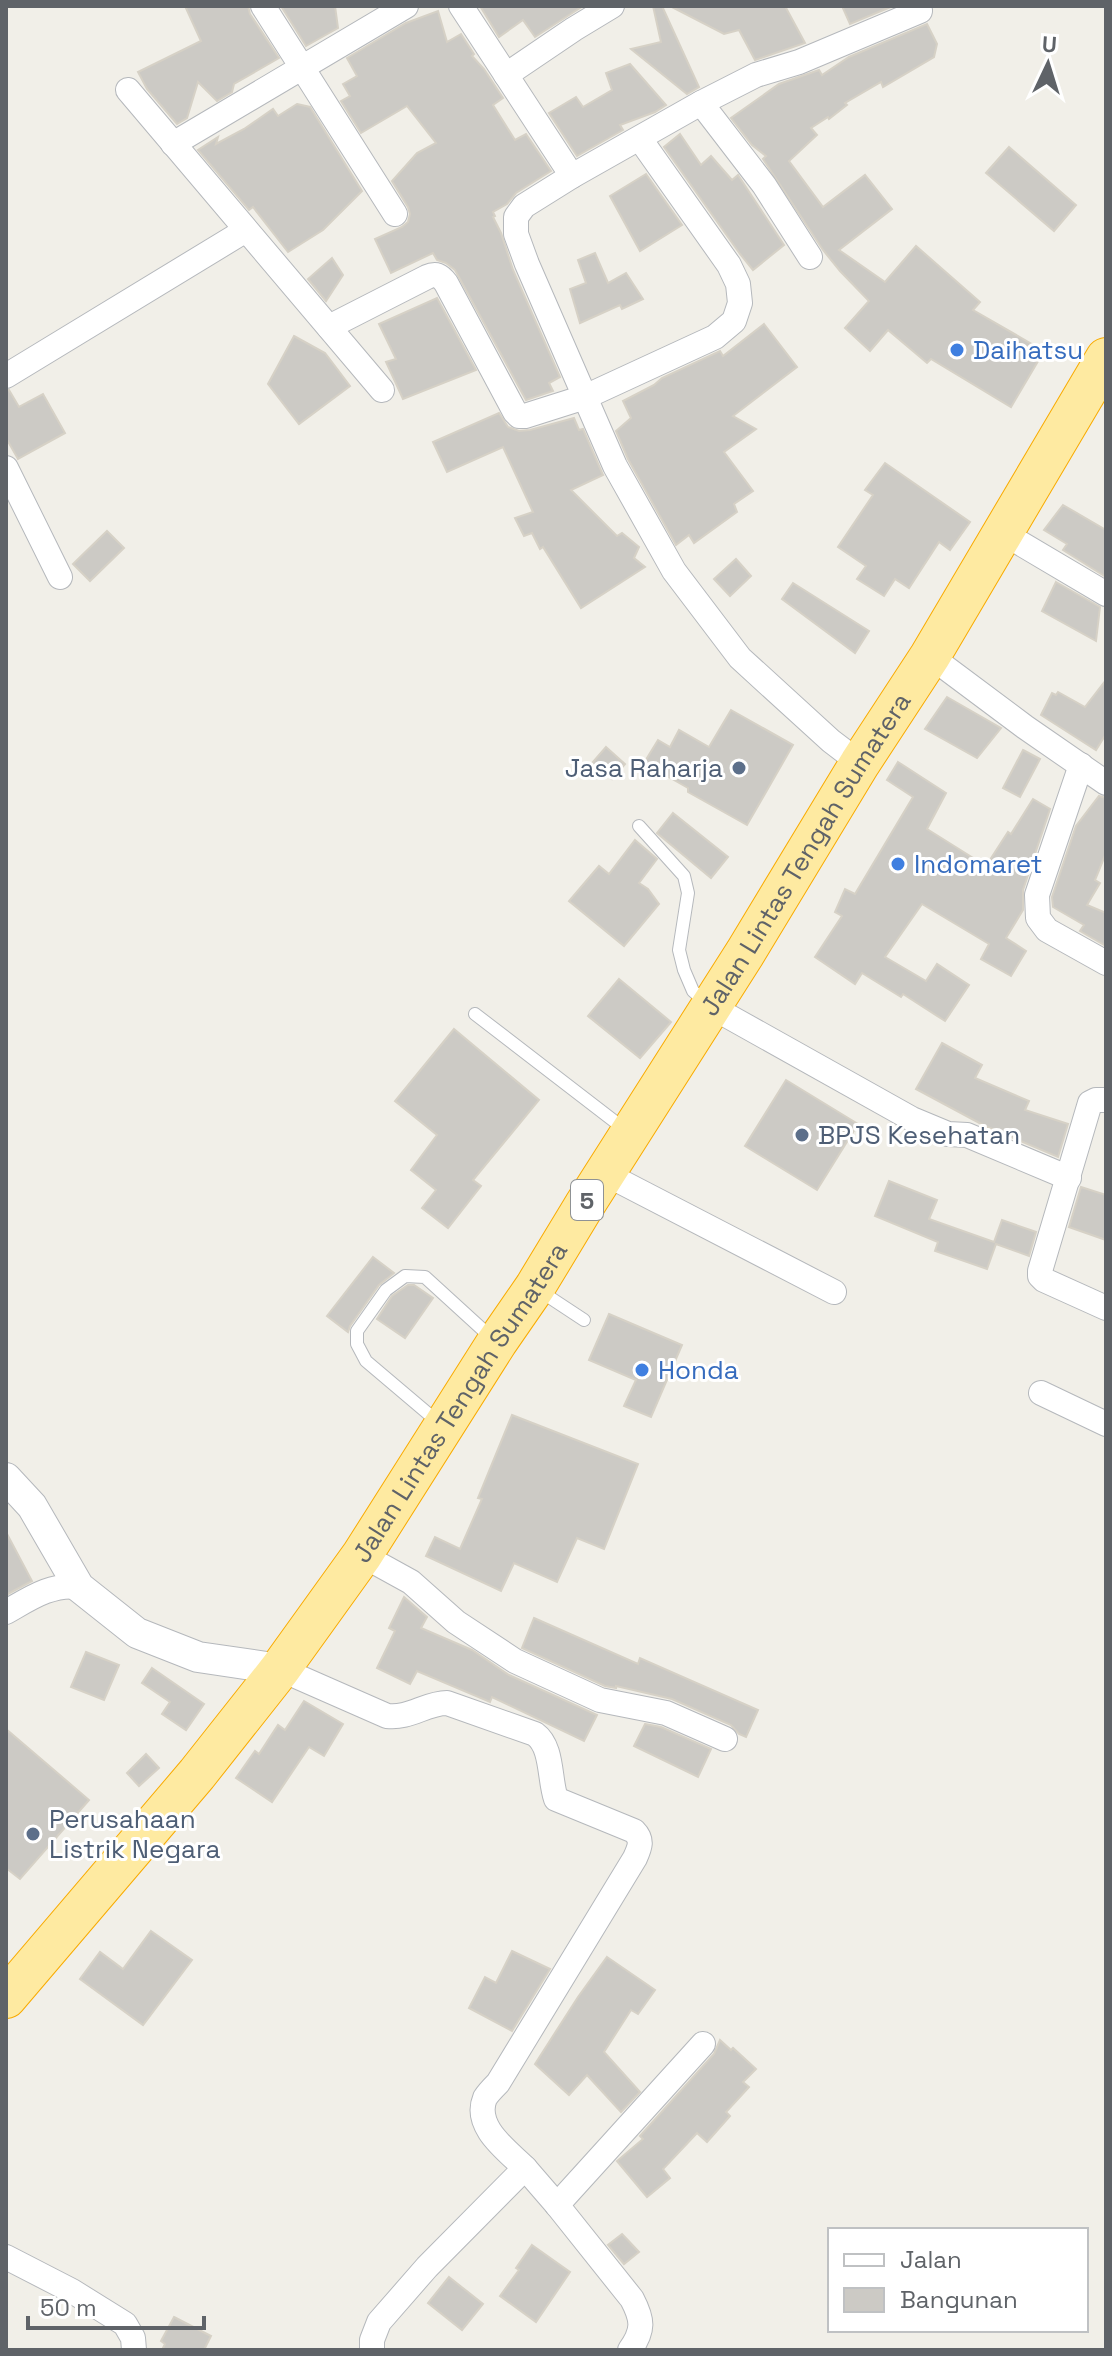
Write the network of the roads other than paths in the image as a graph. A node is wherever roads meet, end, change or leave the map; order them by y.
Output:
1 (263, 6) edge
2 (406, 6) edge
3 (461, 6) edge
4 (612, 6) edge
5 (920, 11) dead end
6 (301, 67) junction
7 (506, 75) junction
8 (128, 90) dead end
9 (701, 103) junction
10 (640, 139) junction
11 (173, 144) junction
12 (572, 176) junction
13 (395, 214) dead end
14 (246, 230) junction
15 (810, 257) dead end
16 (329, 327) junction
17 (1106, 358) edge
18 (6, 376) edge
19 (382, 390) dead end
20 (585, 397) junction
21 (6, 468) edge
22 (1003, 533) junction
23 (60, 577) dead end
24 (1106, 594) edge
25 (930, 656) junction
26 (860, 763) junction
27 (1081, 765) junction
28 (1106, 783) edge
29 (639, 826) dead end
30 (1106, 963) edge
31 (710, 1006) junction
32 (475, 1014) dead end
33 (1106, 1100) edge
34 (630, 1133) junction
35 (604, 1173) junction
36 (1069, 1178) junction
37 (535, 1287) junction
38 (834, 1292) dead end
39 (1106, 1308) edge
40 (584, 1320) dead end
41 (497, 1342) junction
42 (1041, 1393) dead end
43 (1106, 1424) edge
44 (443, 1427) junction
45 (6, 1478) edge
46 (362, 1555) junction
47 (79, 1587) junction
48 (6, 1612) edge
49 (280, 1669) junction
50 (725, 1739) dead end
51 (6, 1998) edge
52 (703, 2044) dead end
53 (525, 2168) junction
54 (557, 2205) junction
55 (6, 2257) edge
56 (134, 2350) edge
57 (372, 2350) edge
58 (630, 2350) edge

1 - 6 street
2 - 6 street
3 - 7 street
4 - 7 street
5 - 9 street
6 - 11 street
6 - 13 street
7 - 12 street
8 - 11 street
9 - 10 street
9 - 15 street
10 - 12 street
10 - 20 street
11 - 14 street
12 - 20 street
14 - 16 street
14 - 18 street
16 - 19 street
16 - 20 street
17 - 22 highway, Jalan Lintas Tengah Sumatera / 5
20 - 26 street
21 - 23 street
22 - 24 street
22 - 25 highway, Jalan Lintas Tengah Sumatera / 5
25 - 26 highway, Jalan Lintas Tengah Sumatera / 5
25 - 27 street
26 - 31 highway, Jalan Lintas Tengah Sumatera / 5
27 - 28 street
27 - 30 street
29 - 31 lane
31 - 34 highway, Jalan Lintas Tengah Sumatera / 5
31 - 36 street
32 - 34 lane
33 - 36 street
34 - 35 highway, Jalan Lintas Tengah Sumatera / 5
35 - 37 highway, Jalan Lintas Tengah Sumatera / 5
35 - 38 street
36 - 39 street
37 - 40 lane
37 - 41 highway, Jalan Lintas Tengah Sumatera / 5
41 - 44 highway, Jalan Lintas Tengah Sumatera / 5
41 - 44 lane
42 - 43 street
44 - 46 highway, Jalan Lintas Tengah Sumatera / 5
45 - 47 street
46 - 49 highway, Jalan Lintas Tengah Sumatera / 5
46 - 50 street
47 - 48 street
47 - 49 street
49 - 51 highway, Jalan Lintas Tengah Sumatera / 5
49 - 53 street
52 - 54 street
53 - 54 street
53 - 57 street
54 - 58 street
55 - 56 street

